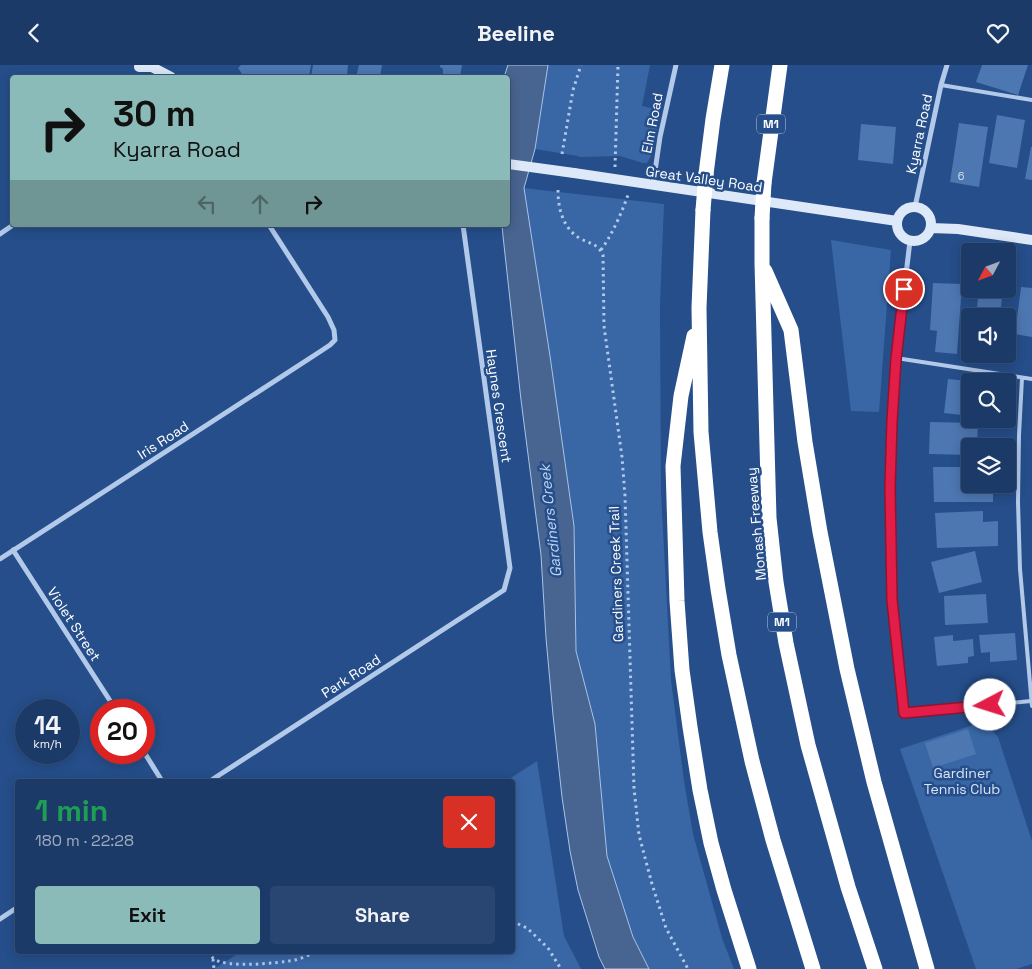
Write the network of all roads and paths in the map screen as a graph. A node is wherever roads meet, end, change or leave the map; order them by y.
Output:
1 (581, 65) edge
2 (618, 65) edge
3 (676, 65) edge
4 (722, 65) edge
5 (780, 65) edge
6 (947, 65) edge
7 (138, 66) edge
8 (148, 75) edge
9 (167, 75) edge
10 (941, 85) junction
11 (1032, 100) edge
12 (562, 154) dead end
13 (510, 164) edge
14 (615, 167) dead end
15 (653, 185) junction
16 (558, 190) dead end
17 (626, 199) dead end
18 (915, 207) junction
19 (897, 221) junction
20 (270, 227) edge
21 (463, 227) edge
22 (931, 228) junction
23 (1032, 239) edge
24 (910, 241) junction
25 (601, 250) junction
26 (762, 263) junction
27 (699, 308) junction
28 (896, 359) junction
29 (1022, 378) junction
30 (1032, 379) edge
31 (13, 551) junction
32 (0, 559) edge
33 (504, 590) joint
34 (109, 699) edge
35 (1031, 701) edge
36 (903, 703) joint
37 (1032, 706) edge
38 (151, 764) edge
39 (161, 779) edge
40 (213, 779) edge
41 (15, 909) edge
42 (0, 919) edge
43 (515, 922) edge
44 (920, 942) junction
45 (210, 954) edge
46 (310, 954) edge
47 (213, 959) junction
48 (214, 969) edge
49 (561, 969) edge
50 (688, 969) edge
51 (749, 969) edge
52 (814, 969) edge
53 (876, 969) edge
54 (927, 969) edge
55 (936, 969) edge

1 - 12 path
2 - 14 path
3 - 15 street, Elm Road
4 - 27 highway, bridge
5 - 26 highway, Monash Freeway / M1, bridge
6 - 10 street, Kyarra Road
7 - 8 street
7 - 9 street
10 - 11 lane
10 - 18 street, Kyarra Road
13 - 15 street, Great Valley Road, bridge
15 - 19 street, Great Valley Road
16 - 25 path
17 - 25 path
18 - 19 street
18 - 22 street
19 - 24 street
20 - 31 street, Iris Road
21 - 33 street, Haynes Crescent
22 - 23 street
22 - 24 street
24 - 28 street
25 - 50 path, Gardiners Creek Trail
26 - 44 highway
26 - 53 highway, Monash Freeway / M1
27 - 51 highway
27 - 52 highway
28 - 29 lane
28 - 36 street
29 - 30 lane
29 - 35 lane
31 - 32 street, Iris Road
31 - 34 street, Violet Street
33 - 40 street, Park Road
35 - 36 lane
35 - 37 lane
38 - 39 street
41 - 42 street
43 - 49 path
44 - 54 highway
44 - 55 highway
45 - 47 path
46 - 47 path
47 - 48 path

